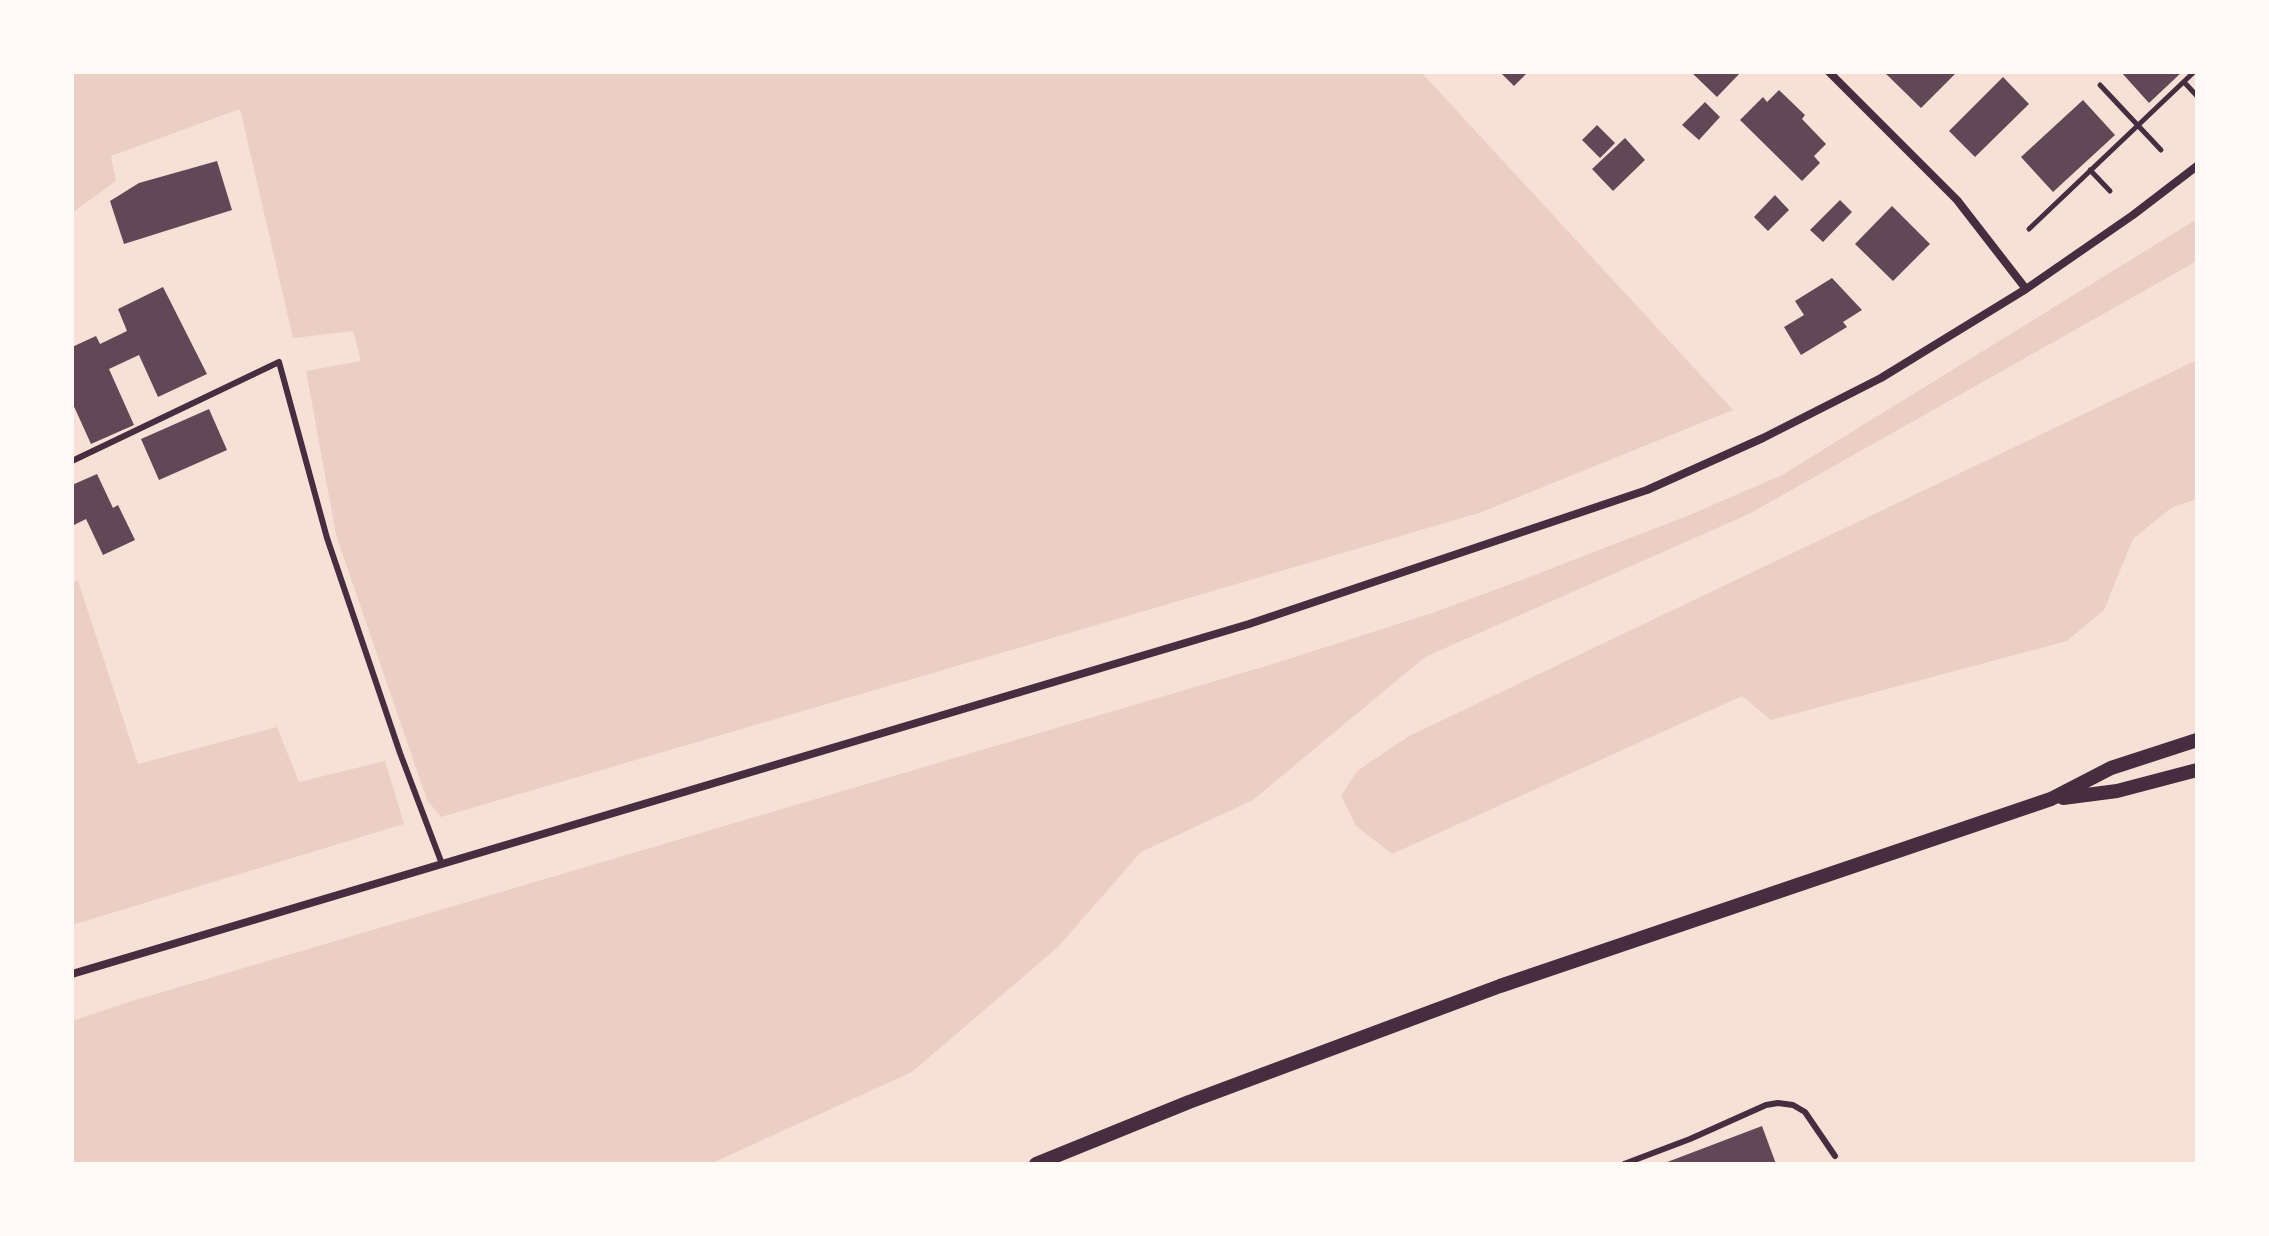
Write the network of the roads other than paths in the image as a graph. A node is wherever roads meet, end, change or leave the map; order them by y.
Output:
1 (1829, 72) edge
2 (2197, 166) edge
3 (2026, 289) junction
4 (72, 461) edge
5 (2197, 740) edge
6 (2197, 770) edge
7 (2051, 799) junction
8 (442, 864) junction
9 (72, 974) edge
10 (1835, 1156) dead end
11 (1036, 1164) edge
12 (1624, 1164) edge

1 - 3 street
2 - 3 street
3 - 8 street
4 - 8 lane
5 - 7 street
6 - 7 street
7 - 11 street
8 - 9 street
10 - 12 lane

